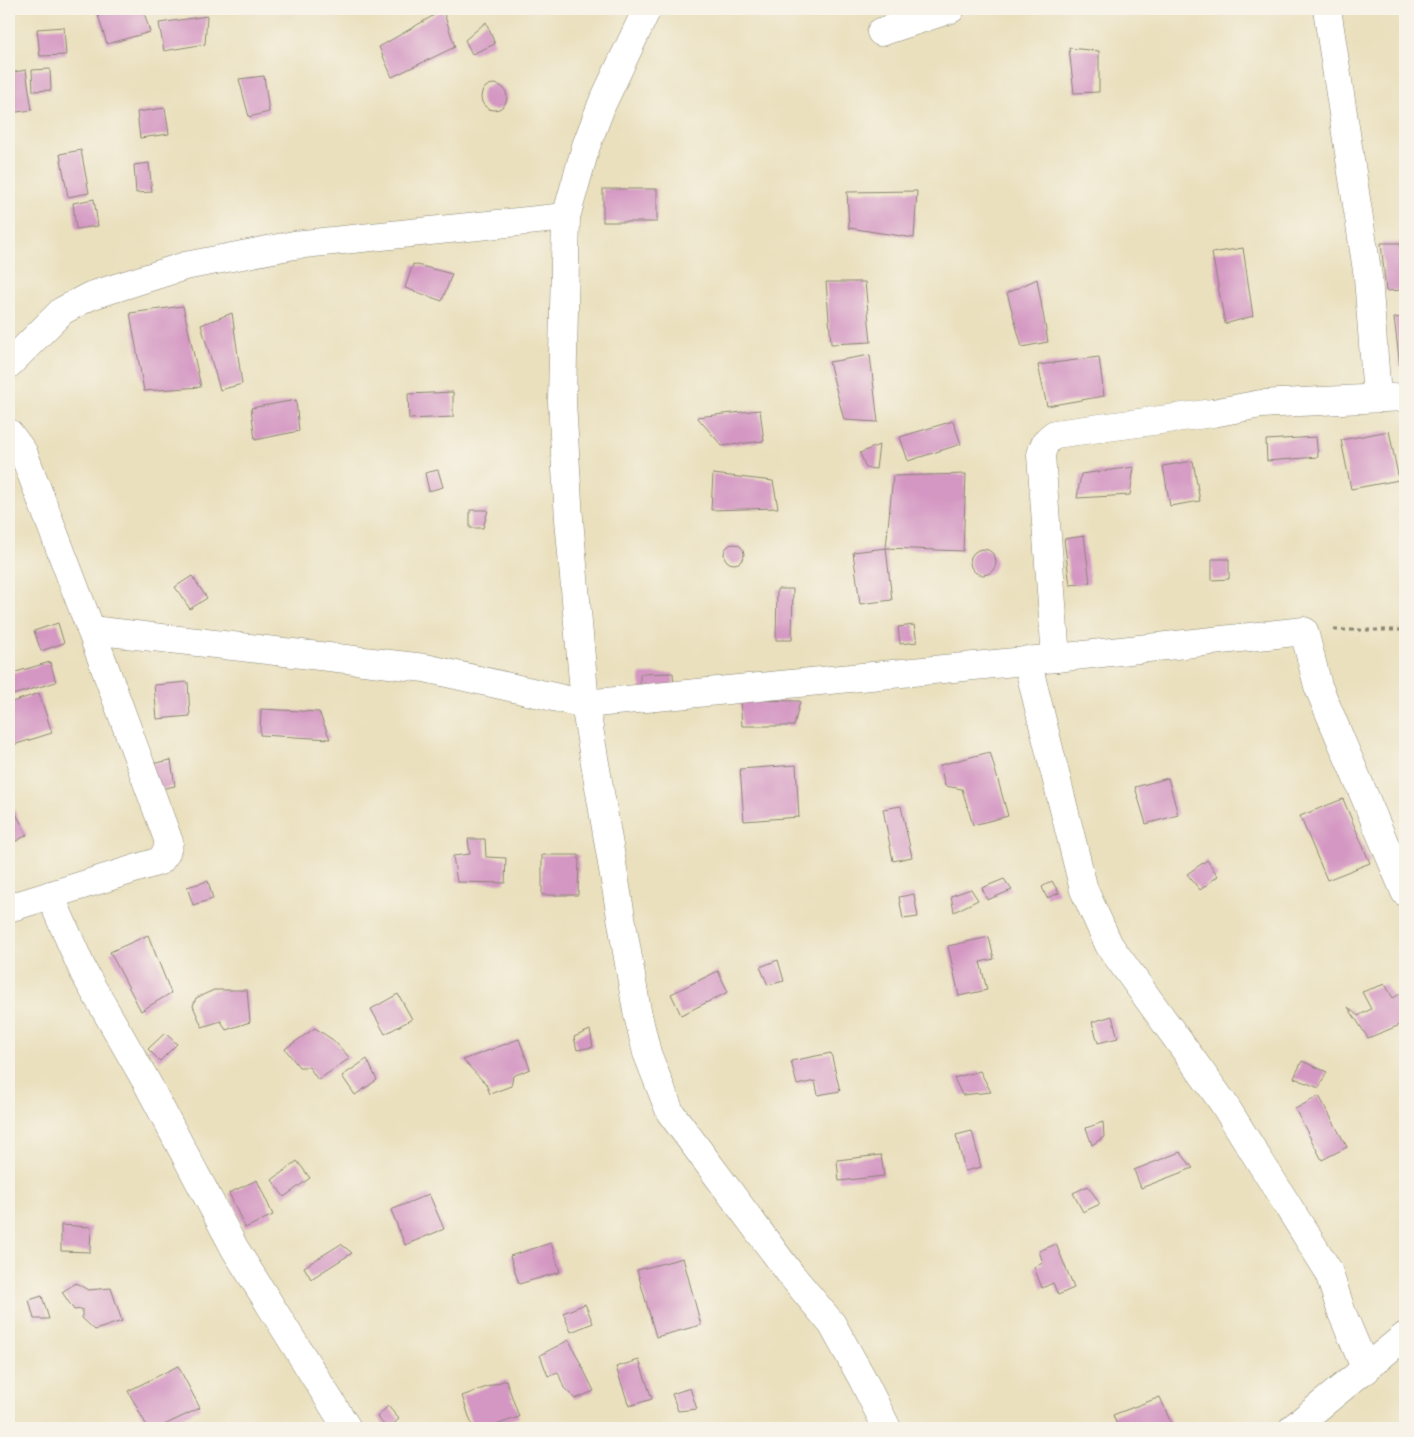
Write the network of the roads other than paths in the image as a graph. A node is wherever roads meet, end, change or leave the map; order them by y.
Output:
1 (647, 9) edge
2 (951, 9) edge
3 (1327, 9) edge
4 (880, 32) dead end
5 (566, 217) junction
6 (9, 364) edge
7 (1377, 397) junction
8 (1405, 397) edge
9 (14, 448) edge
10 (91, 630) junction
11 (1056, 658) junction
12 (1027, 660) junction
13 (585, 704) junction
14 (1405, 892) edge
15 (50, 895) junction
16 (9, 908) edge
17 (1405, 1336) edge
18 (1366, 1370) junction
19 (347, 1428) edge
20 (887, 1428) edge
21 (1294, 1428) edge

1 - 5 street
2 - 4 street
3 - 7 street
5 - 6 street
5 - 13 street
7 - 8 street
7 - 11 street
9 - 10 street
10 - 13 street
10 - 15 street
11 - 12 street
11 - 14 street
12 - 13 street
12 - 18 street
13 - 20 street
15 - 16 street
15 - 19 street
17 - 18 street
18 - 21 street

